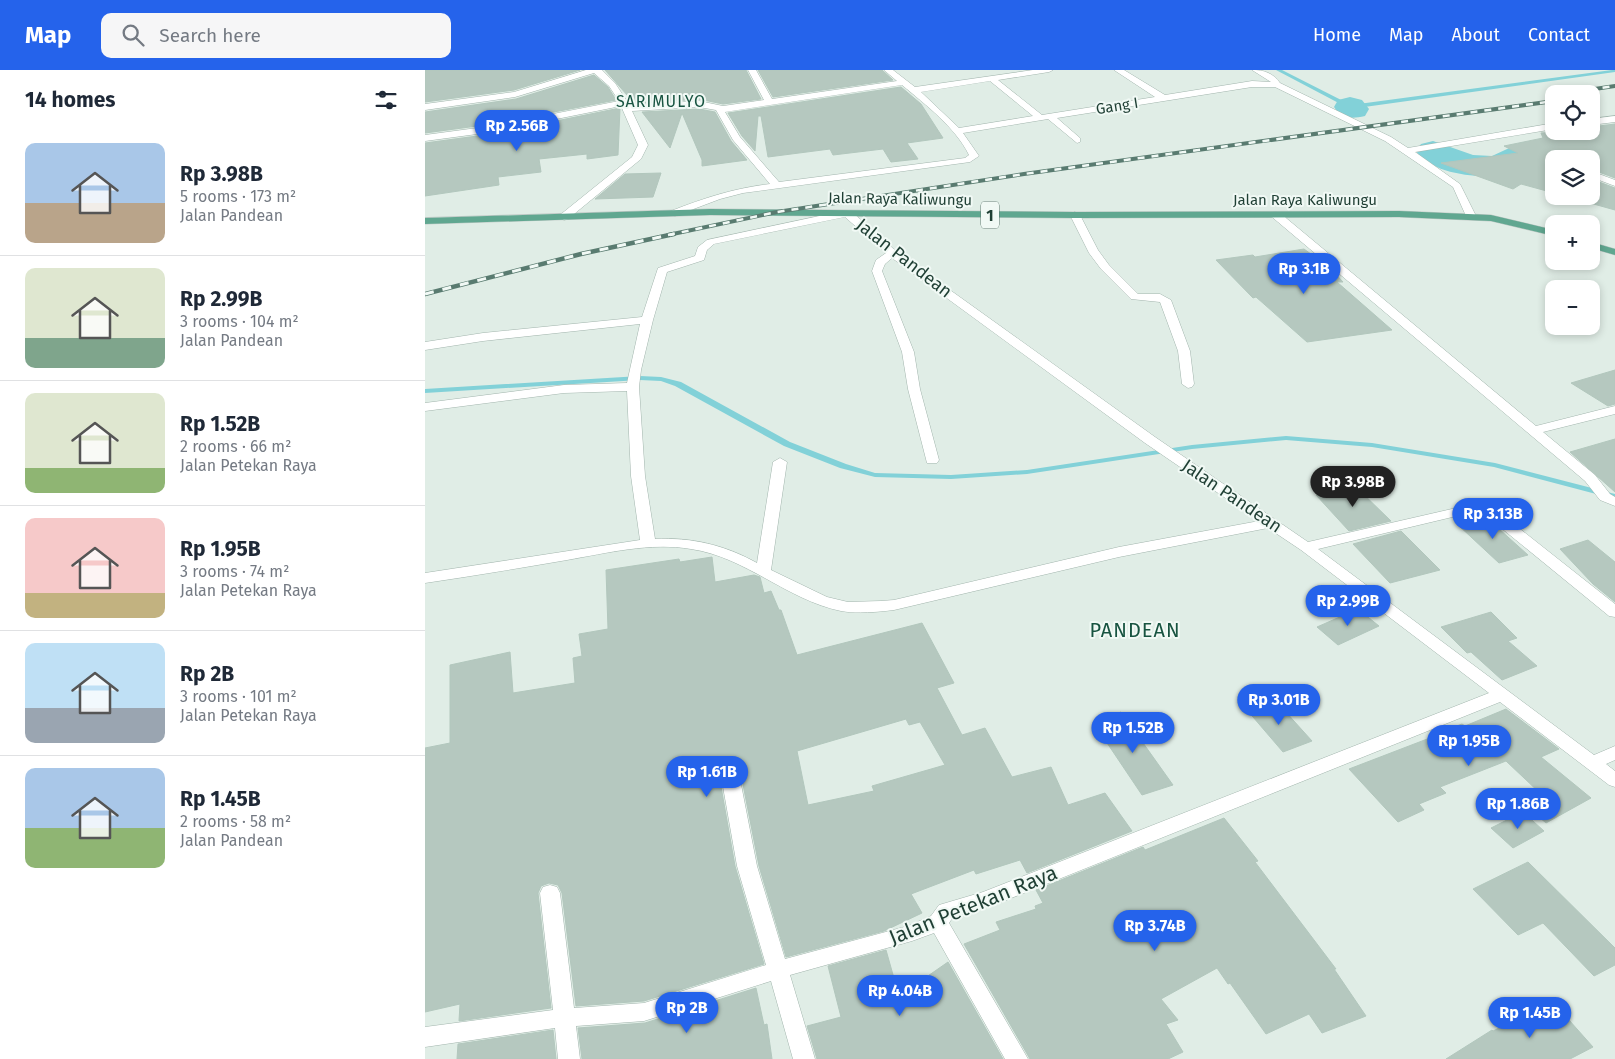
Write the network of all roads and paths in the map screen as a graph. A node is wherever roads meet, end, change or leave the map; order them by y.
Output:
1 (597, 70) edge
2 (752, 70) edge
3 (888, 70) edge
4 (974, 70) edge
5 (1049, 70) edge
6 (1118, 70) edge
7 (1256, 70) edge
8 (990, 80) junction
9 (905, 82) junction
10 (1277, 85) junction
11 (915, 90) junction
12 (1163, 98) junction
13 (769, 102) junction
14 (625, 106) junction
15 (425, 108) edge
16 (723, 109) junction
17 (1051, 117) junction
18 (1040, 118) junction
19 (1615, 119) edge
20 (1600, 121) edge
21 (1545, 128) edge
22 (957, 131) junction
23 (425, 138) edge
24 (1077, 140) dead end
25 (1406, 151) junction
26 (1600, 177) edge
27 (1615, 183) edge
28 (776, 185) junction
29 (675, 213) junction
30 (845, 214) junction
31 (1276, 215) junction
32 (1075, 216) junction
33 (1471, 216) junction
34 (564, 217) junction
35 (425, 221) edge
36 (1545, 231) edge
37 (1600, 248) edge
38 (1615, 252) edge
39 (893, 254) junction
40 (647, 320) junction
41 (425, 346) edge
42 (633, 380) junction
43 (1188, 384) dead end
44 (425, 407) edge
45 (1615, 410) edge
46 (1534, 430) junction
47 (932, 460) dead end
48 (780, 462) dead end
49 (1606, 493) edge
50 (1271, 523) junction
51 (648, 544) junction
52 (1307, 547) junction
53 (763, 572) junction
54 (425, 578) edge
55 (1615, 612) edge
56 (1501, 695) junction
57 (1615, 752) edge
58 (1593, 763) junction
59 (728, 764) dead end
60 (1615, 780) edge
61 (550, 893) dead end
62 (938, 922) junction
63 (777, 970) junction
64 (563, 1018) junction
65 (425, 1037) edge
66 (569, 1059) edge
67 (805, 1059) edge
68 (1017, 1059) edge

1 - 14 street
1 - 15 street
2 - 13 street
3 - 9 street
4 - 8 street
5 - 8 street
6 - 12 street
7 - 10 street
8 - 11 street
8 - 18 street
9 - 11 street
9 - 13 street
10 - 12 street, Gang I
10 - 25 street
11 - 22 street
12 - 17 street, Gang I
13 - 16 street
14 - 16 street
14 - 23 street
14 - 34 street
16 - 28 street
17 - 18 street, Gang I
17 - 24 street
18 - 22 street, Gang I
19 - 20 street
21 - 25 street
22 - 28 street
25 - 33 street
26 - 27 street
28 - 29 street
29 - 30 main road, Jalan Raya Kaliwungu / 1
29 - 34 main road, Jalan Raya Kaliwungu / 1
30 - 32 main road, Jalan Raya Kaliwungu / 1
30 - 39 street, Jalan Pandean
30 - 40 street
31 - 32 main road, Jalan Raya Kaliwungu / 1
31 - 33 main road, Jalan Raya Kaliwungu / 1
31 - 46 street
32 - 43 street
33 - 36 main road, Jalan Raya Kaliwungu / 1
34 - 35 main road, Jalan Raya Kaliwungu / 1
37 - 38 main road
39 - 47 street
39 - 50 street, Jalan Pandean
40 - 41 street
40 - 42 street
42 - 44 street
42 - 51 street
45 - 46 street
46 - 49 street
48 - 53 street
50 - 52 street, Jalan Pandean
50 - 53 street
51 - 53 street
51 - 54 street
52 - 55 street
52 - 56 street, Jalan Pandean
56 - 58 street, Jalan Pandean
56 - 62 street, Jalan Petekan Raya
57 - 58 street
58 - 60 street, Jalan Pandean
59 - 63 street
61 - 64 street
62 - 63 street, Jalan Petekan Raya
62 - 68 street
63 - 64 street, Jalan Petekan Raya
63 - 67 street
64 - 65 street, Jalan Petekan Raya
64 - 66 street

